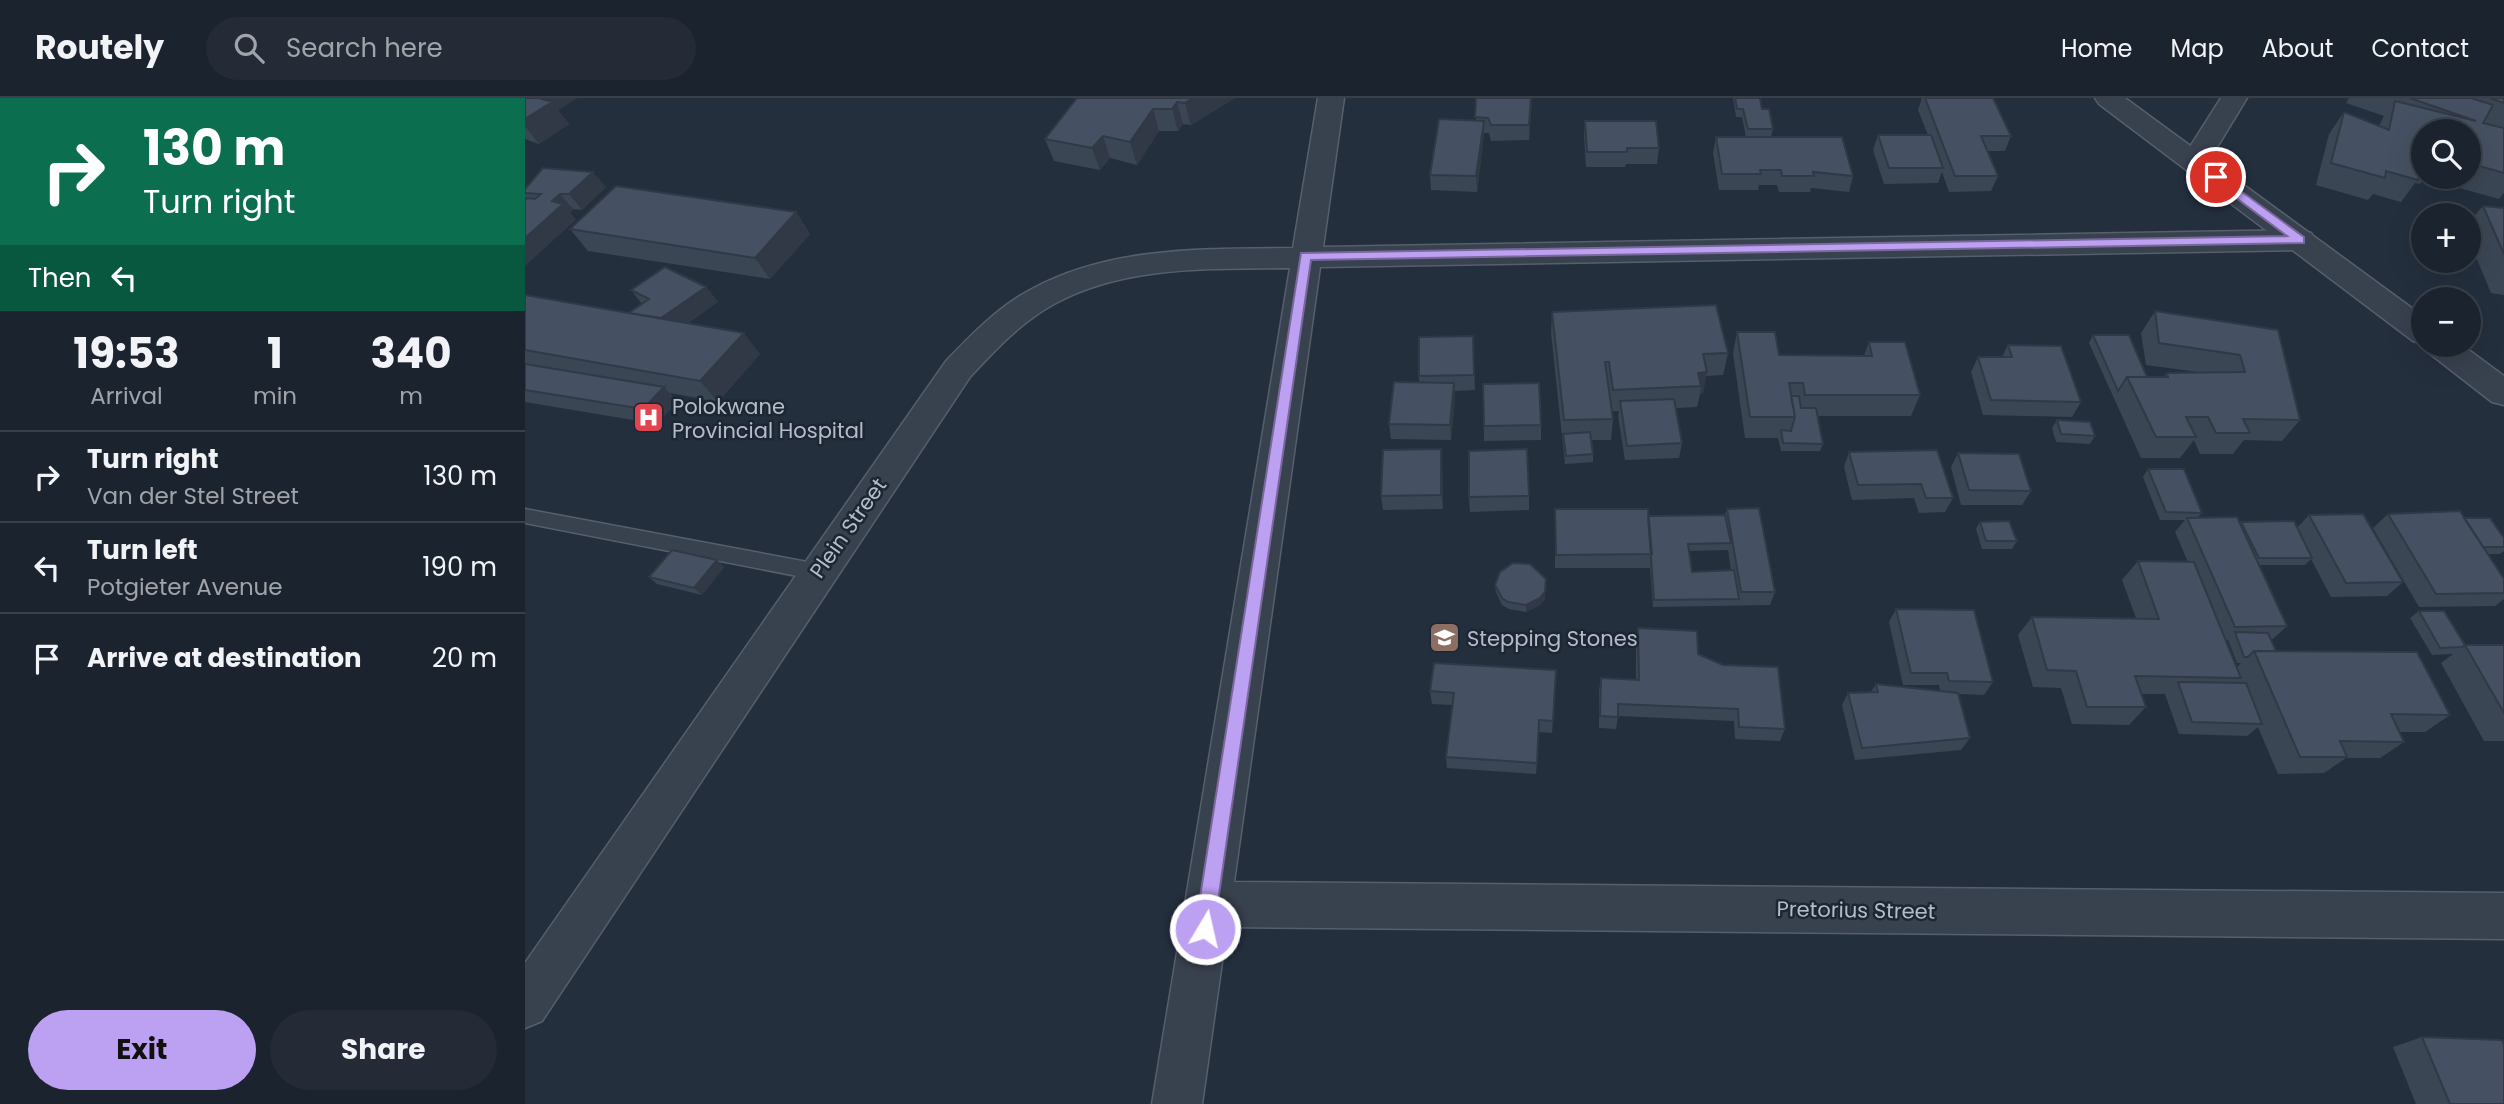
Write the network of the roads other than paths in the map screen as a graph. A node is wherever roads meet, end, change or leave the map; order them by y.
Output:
1 (1331, 98) edge
2 (2108, 98) edge
3 (2234, 98) edge
4 (2195, 161) junction
5 (2300, 240) junction
6 (1305, 256) junction
7 (2411, 323) edge
8 (2456, 357) edge
9 (2504, 393) edge
10 (525, 516) edge
11 (818, 572) junction
12 (1208, 904) junction
13 (2504, 916) edge
14 (525, 1004) edge
15 (1177, 1104) edge

1 - 6 street
2 - 4 street
3 - 4 street
4 - 5 street
5 - 6 street, Plein Street
5 - 7 street
6 - 11 street, Plein Street
6 - 12 street
8 - 9 street
10 - 11 lane
11 - 14 street, Plein Street
12 - 13 street, Pretorius Street
12 - 15 street

